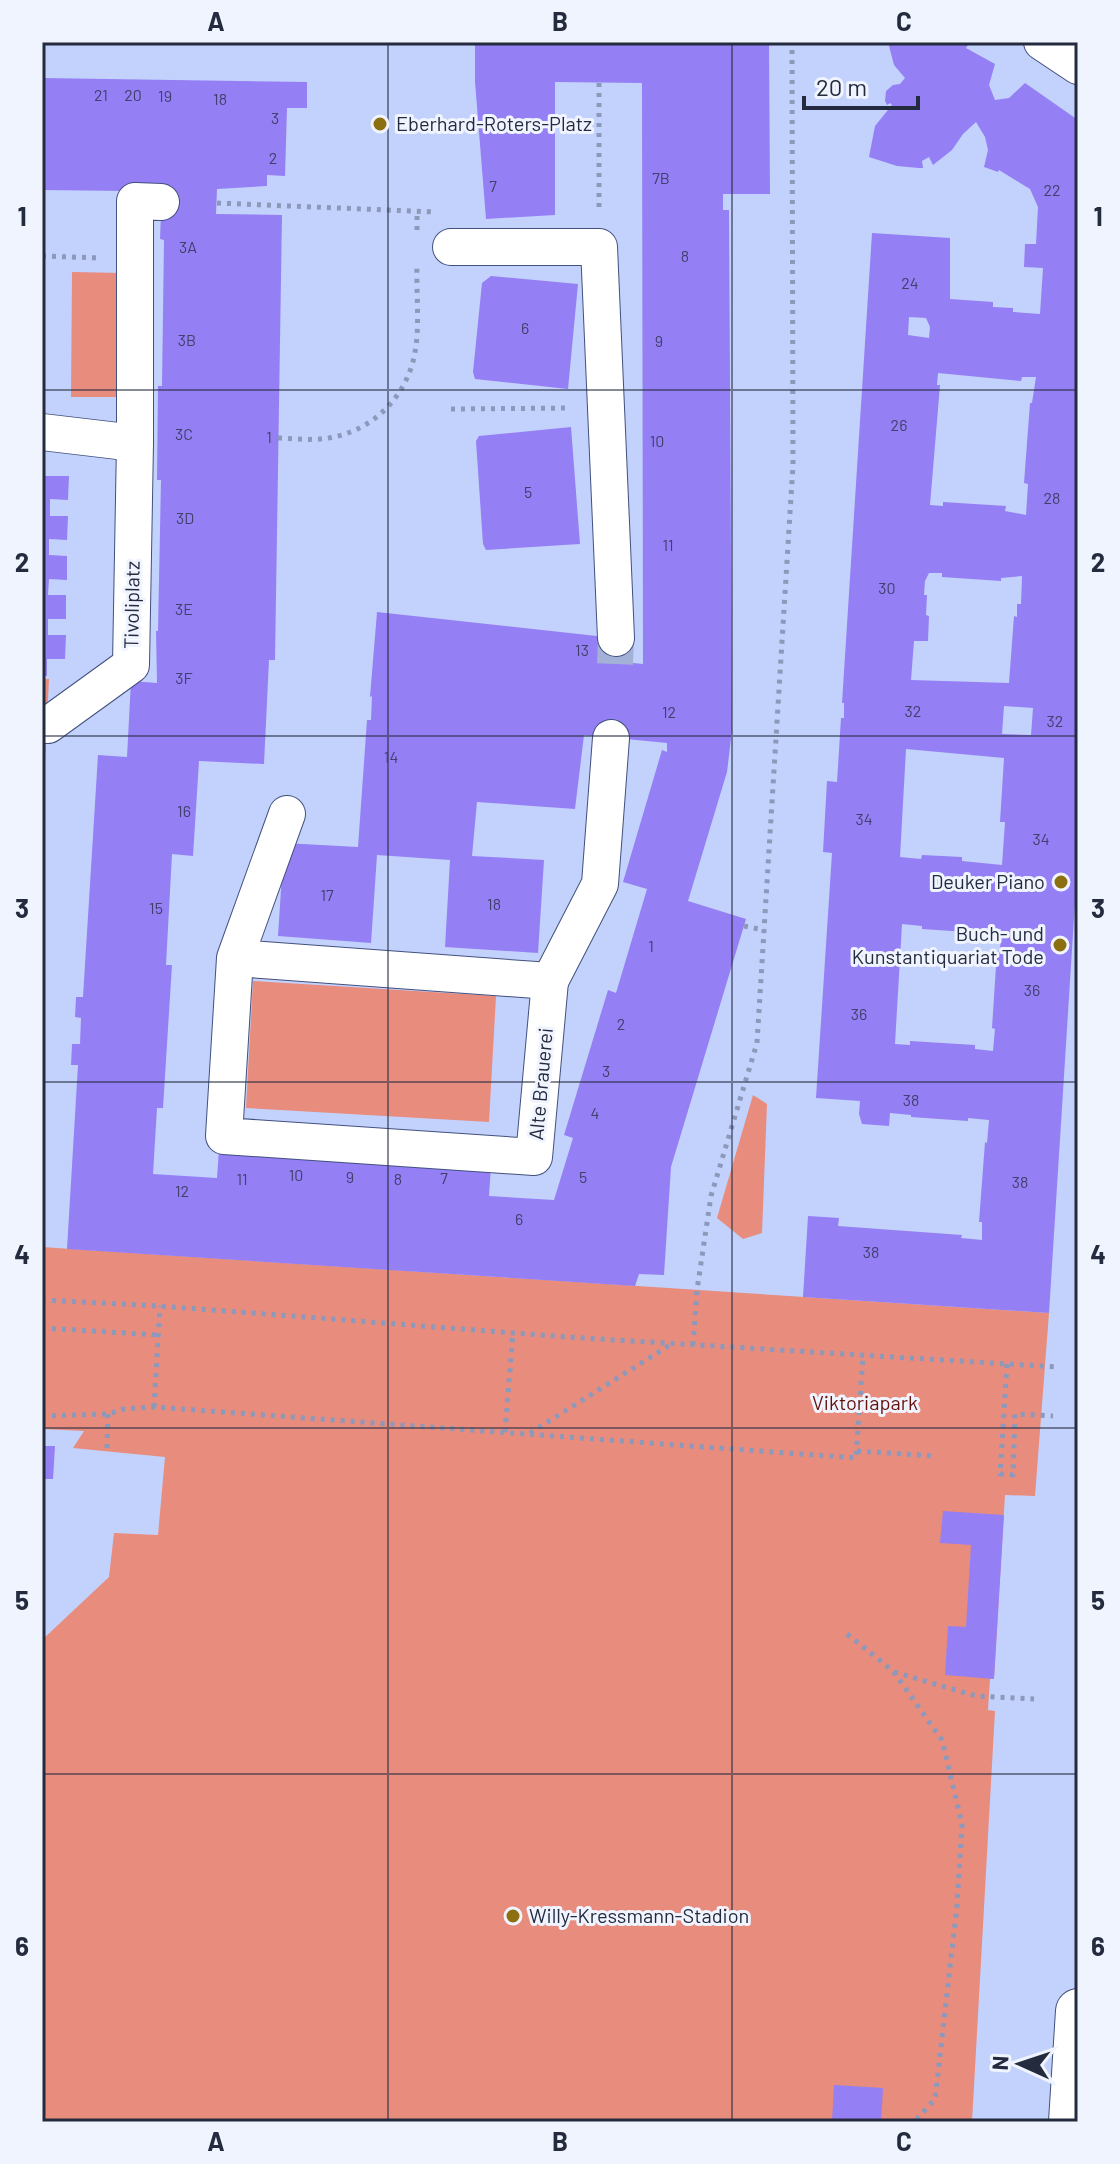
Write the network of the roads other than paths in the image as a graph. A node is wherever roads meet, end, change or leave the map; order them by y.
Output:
1 (1042, 42) edge
2 (1078, 66) edge
3 (161, 202) dead end
4 (439, 234) road end
5 (42, 432) edge
6 (135, 443) junction
7 (616, 638) tunnel mouth
8 (48, 725) dead end
9 (611, 738) dead end
10 (287, 814) dead end
11 (235, 958) junction
12 (550, 981) junction
13 (1078, 2011) edge
14 (1071, 2122) edge

1 - 2 street
3 - 6 street, Tivoliplatz
4 - 7 street
5 - 6 street
6 - 8 street, Tivoliplatz
9 - 12 street
10 - 11 street, Alte Brauerei
11 - 12 street
11 - 12 street, Alte Brauerei
13 - 14 main road

